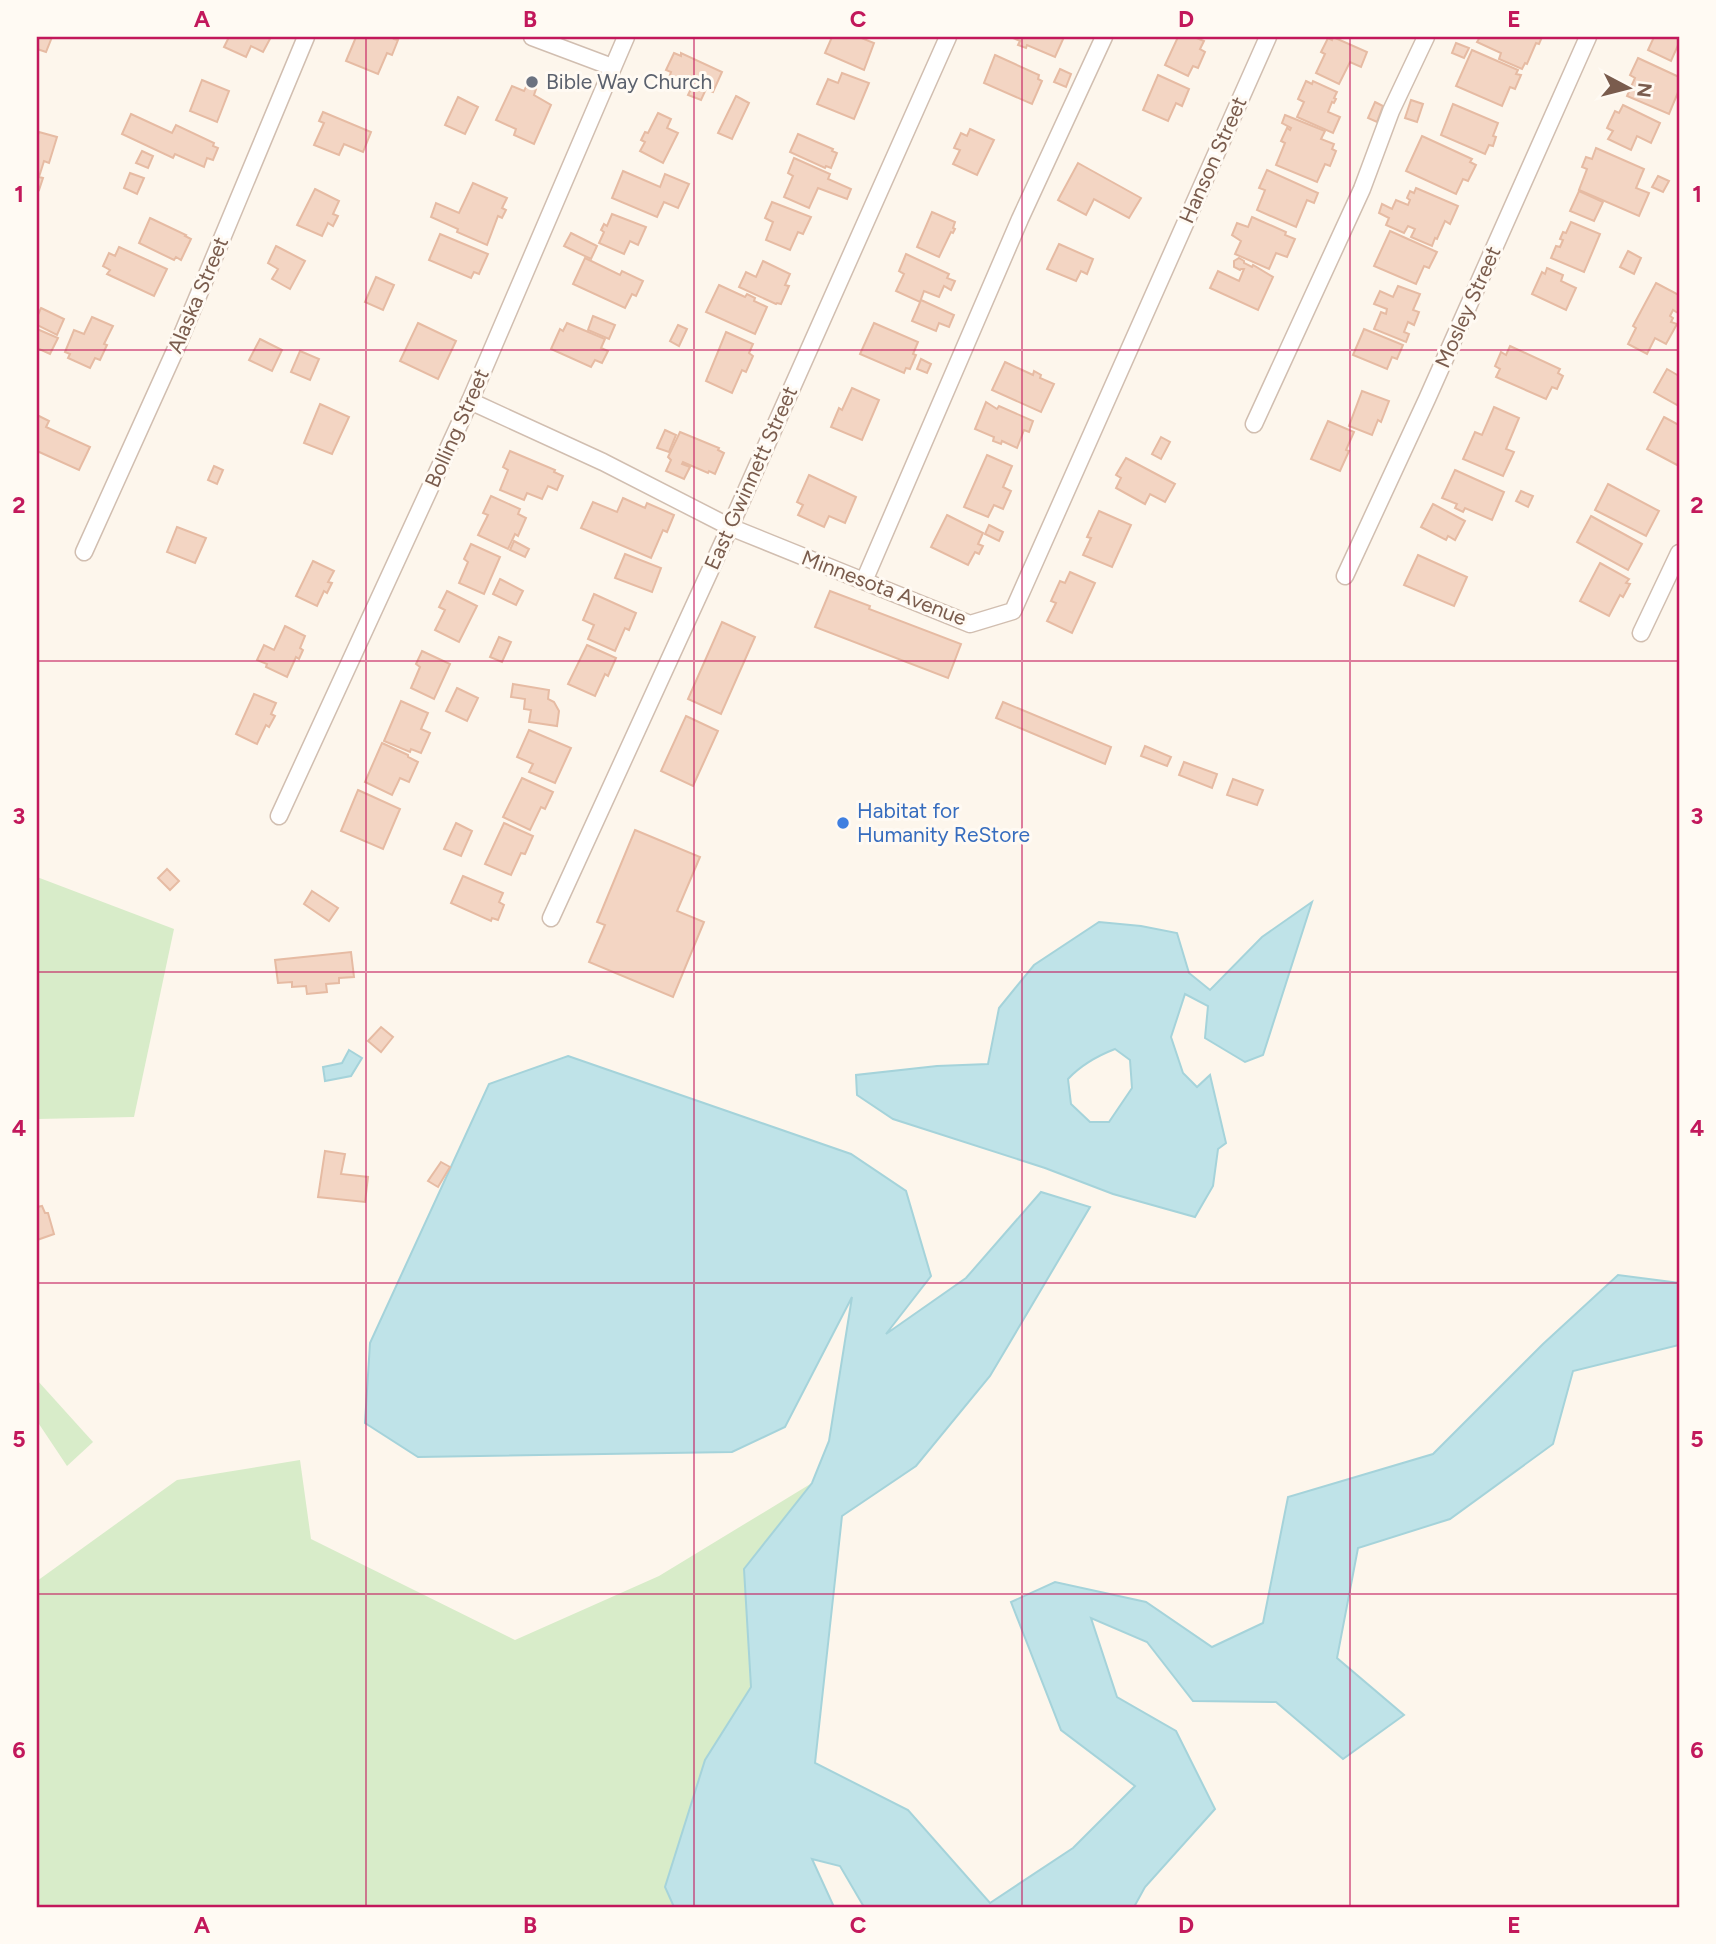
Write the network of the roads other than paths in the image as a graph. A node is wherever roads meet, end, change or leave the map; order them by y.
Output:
1 (306, 37) edge
2 (532, 37) edge
3 (626, 37) edge
4 (948, 37) edge
5 (1104, 37) edge
6 (1268, 37) edge
7 (1426, 37) edge
8 (1588, 37) edge
9 (612, 67) junction
10 (1158, 283) joint
11 (470, 401) junction
12 (1254, 424) dead end
13 (730, 527) junction
14 (84, 552) dead end
15 (1679, 553) edge
16 (1345, 576) dead end
17 (864, 581) junction
18 (1641, 633) dead end
19 (279, 816) dead end
20 (551, 918) dead end

1 - 14 street, Alaska Street
2 - 9 street
3 - 9 street, Bolling Street
4 - 13 street, East Gwinnett Street
5 - 17 street
6 - 10 street, Hanson Street
7 - 12 street
8 - 16 street, Mosley Street
9 - 11 street, Bolling Street
10 - 17 street, Minnesota Avenue
11 - 13 street, Minnesota Avenue
11 - 19 street, Bolling Street
13 - 17 street, Minnesota Avenue
13 - 20 street, East Gwinnett Street
15 - 18 street

